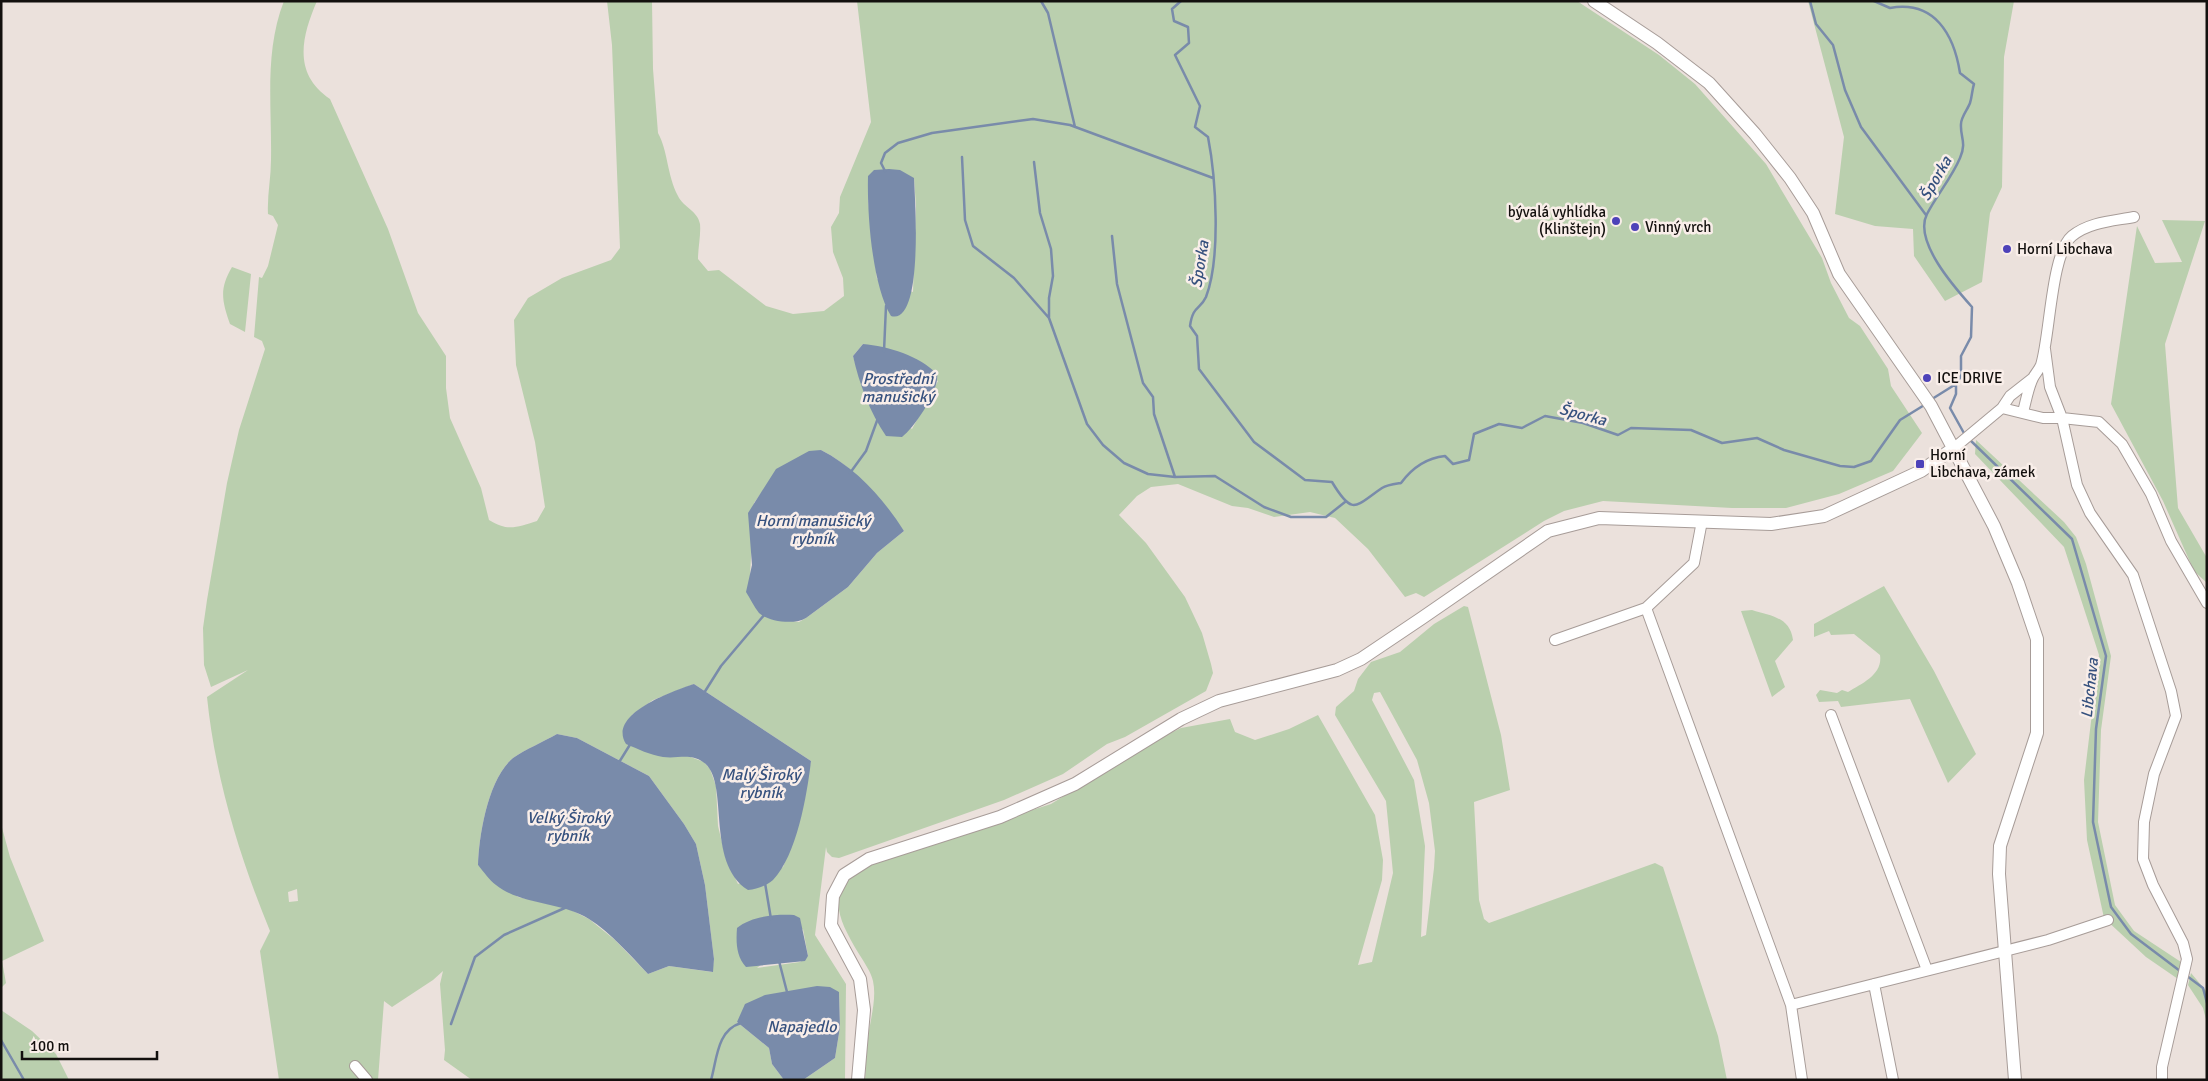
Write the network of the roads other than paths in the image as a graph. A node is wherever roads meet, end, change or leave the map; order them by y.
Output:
1 (1594, 1) edge
2 (2134, 217) dead end
3 (2045, 348) junction
4 (2033, 378) junction
5 (2002, 408) junction
6 (2023, 412) junction
7 (2062, 418) junction
8 (1959, 444) junction
9 (1702, 521) junction
10 (2207, 603) edge
11 (1646, 608) junction
12 (1556, 640) dead end
13 (1831, 715) dead end
14 (2108, 920) dead end
15 (2005, 951) junction
16 (1927, 970) junction
17 (1874, 984) junction
18 (1791, 1005) junction
19 (355, 1066) dead end
20 (367, 1080) edge
21 (858, 1080) edge
22 (1802, 1080) edge
23 (1893, 1080) edge
24 (2014, 1080) edge
25 (2162, 1080) edge

1 - 8 street
2 - 3 street
3 - 4 street
3 - 7 street
4 - 5 street
4 - 6 street
5 - 6 street
5 - 8 street
6 - 7 street
7 - 10 street
7 - 25 street
8 - 9 street
8 - 15 street
9 - 11 street
9 - 21 street
11 - 12 street
11 - 18 street
13 - 16 street
14 - 15 street
15 - 16 street
15 - 24 street
16 - 17 street
17 - 18 street
17 - 23 street
18 - 22 street
19 - 20 street

